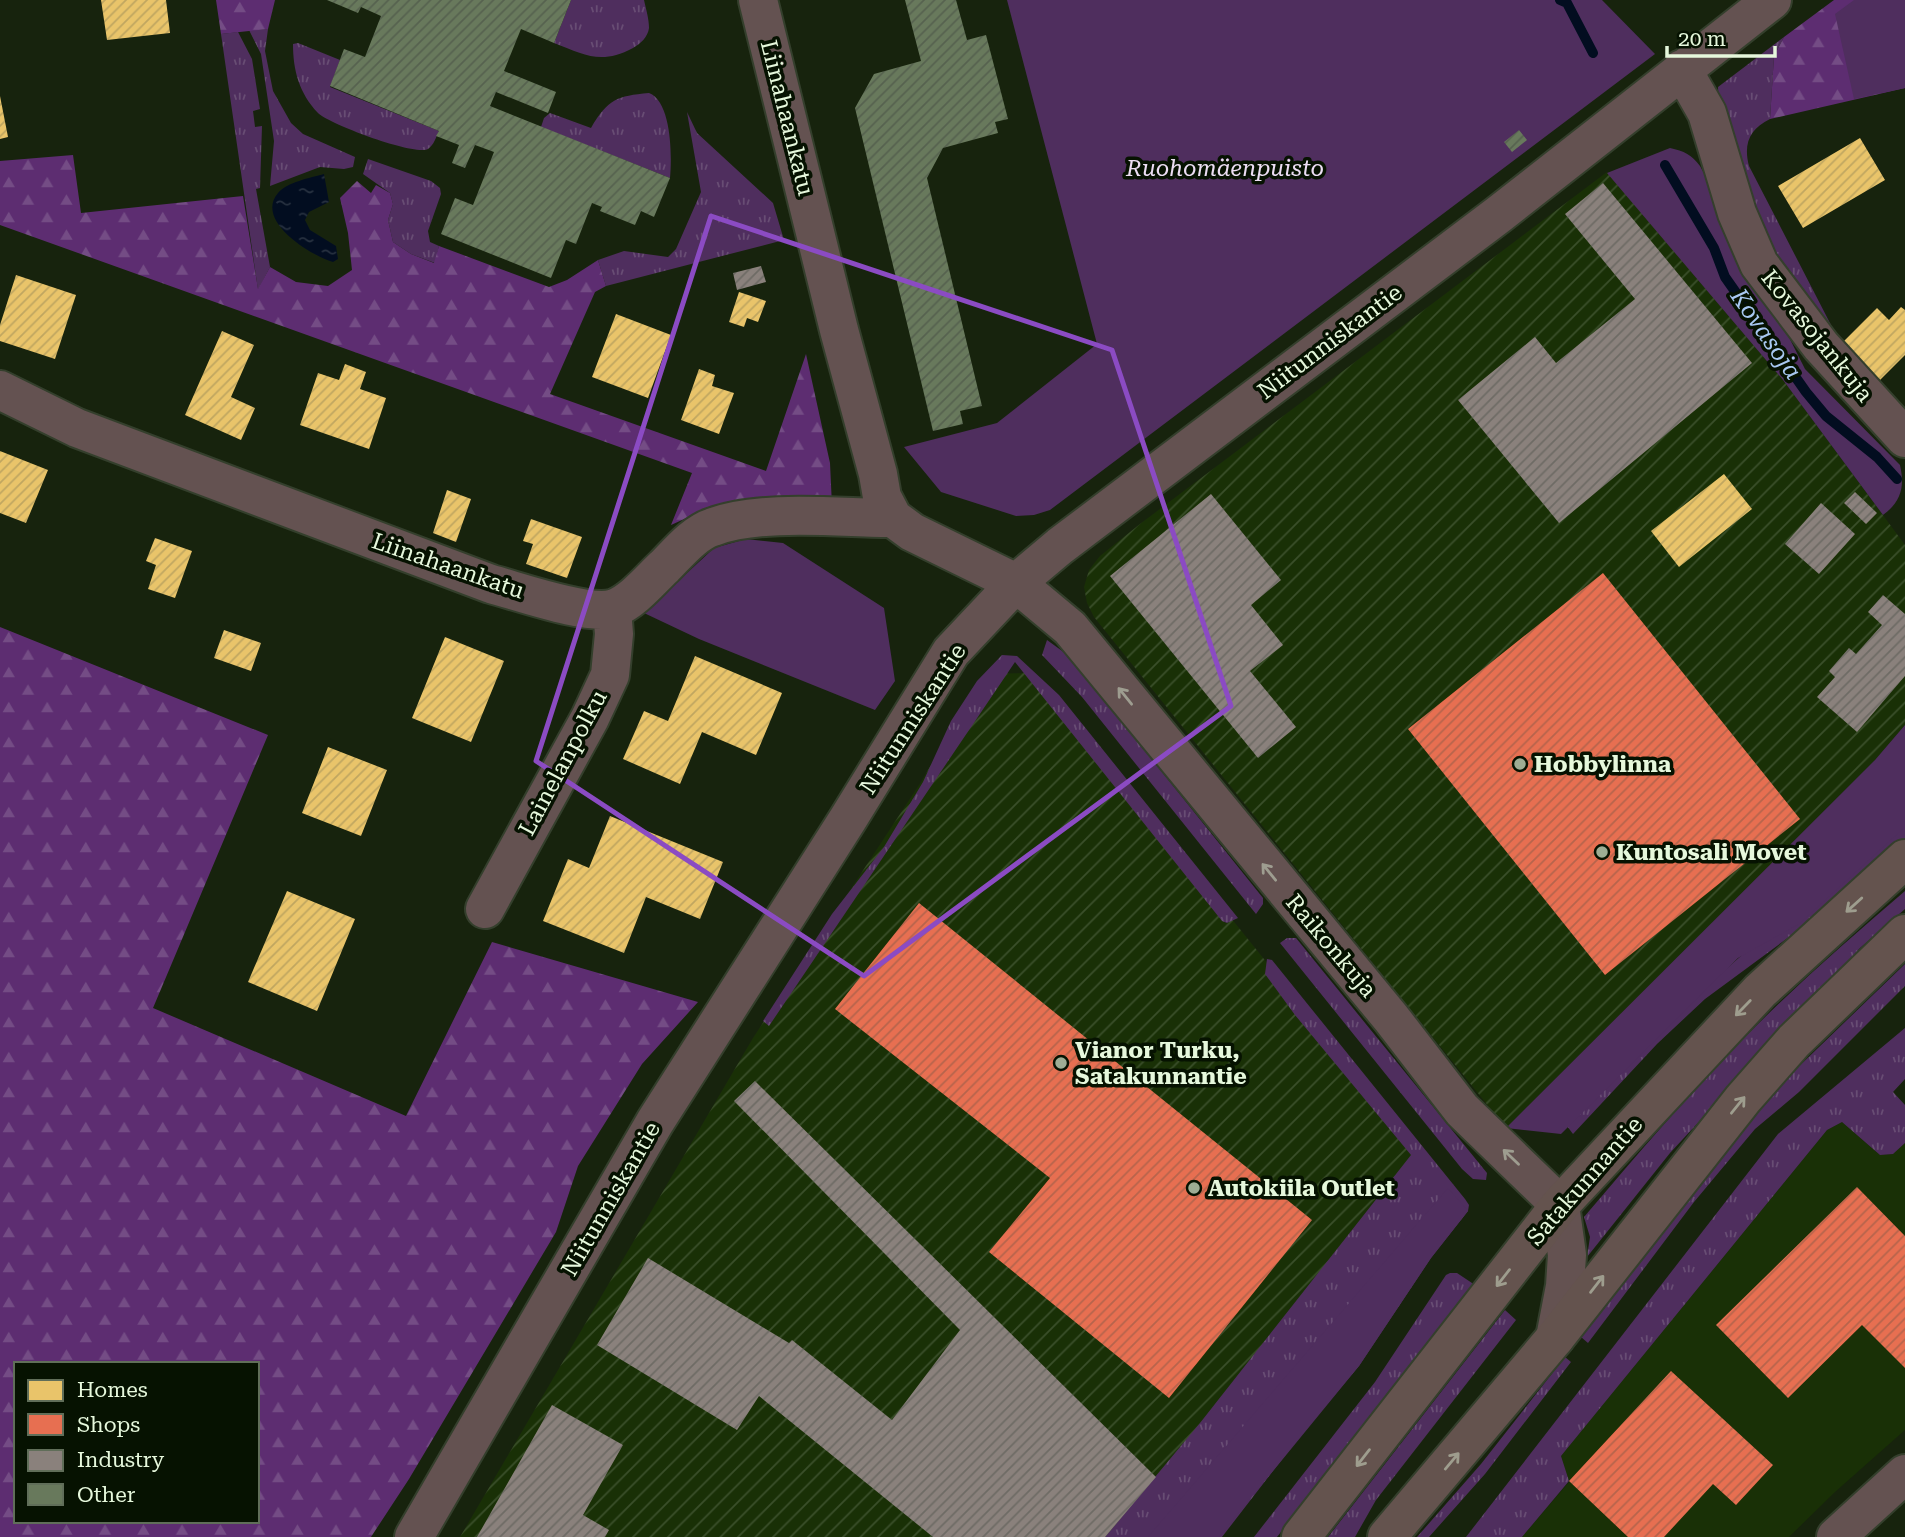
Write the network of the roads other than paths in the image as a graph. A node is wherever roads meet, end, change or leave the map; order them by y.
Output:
1 (758, 0) edge
2 (1772, 0) edge
3 (1682, 69) junction
4 (0, 390) edge
5 (1905, 438) edge
6 (893, 518) junction
7 (1016, 583) junction
8 (612, 609) junction
9 (1905, 859) edge
10 (485, 909) dead end
11 (1905, 934) edge
12 (1560, 1205) junction
13 (1555, 1338) junction
14 (1905, 1474) edge
15 (414, 1537) edge
16 (1301, 1537) edge
17 (1387, 1537) edge
18 (1836, 1537) edge

1 - 6 street, Liinahaankatu
2 - 3 street, Niitunniskantie
3 - 5 street, Kovasojankuja
3 - 7 street, Niitunniskantie
4 - 8 street, Liinahaankatu
6 - 7 street
6 - 8 street
12 -> 7 street, Raikonkuja
7 - 15 street, Niitunniskantie
8 - 10 street, Lainelanpolku
9 -> 12 main road, Satakunnantie
13 -> 11 main road
12 - 13 street
12 -> 16 main road, Satakunnantie
17 -> 13 main road
14 - 18 street

